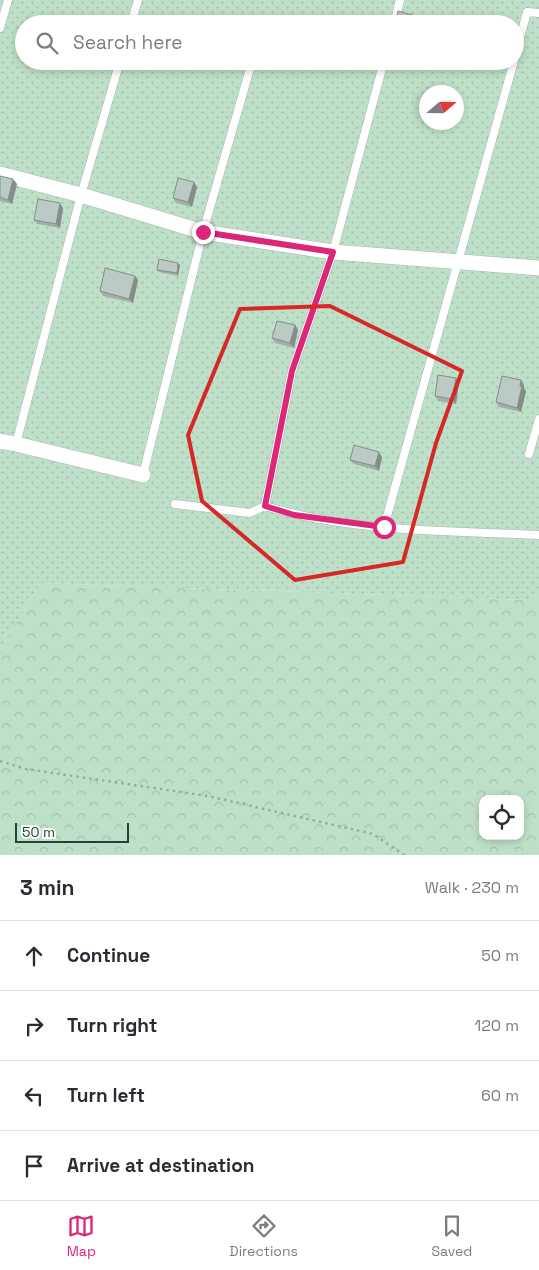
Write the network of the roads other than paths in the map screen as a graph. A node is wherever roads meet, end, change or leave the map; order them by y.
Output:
1 (8, 0) edge
2 (138, 0) edge
3 (400, 0) edge
4 (539, 13) edge
5 (134, 15) edge
6 (396, 15) edge
7 (524, 23) edge
8 (0, 28) edge
9 (117, 70) edge
10 (250, 70) edge
11 (382, 70) edge
12 (512, 70) edge
13 (0, 174) edge
14 (81, 195) junction
15 (203, 232) junction
16 (333, 252) junction
17 (458, 263) junction
18 (539, 268) edge
19 (539, 419) edge
20 (0, 441) edge
21 (16, 444) junction
22 (529, 454) dead end
23 (144, 475) joint
24 (175, 504) dead end
25 (265, 506) junction
26 (384, 527) junction
27 (539, 536) edge

1 - 8 lane
2 - 5 lane
3 - 6 lane
4 - 7 lane
9 - 14 lane
10 - 15 lane
11 - 16 lane
12 - 17 lane
13 - 14 street
14 - 15 street
14 - 21 lane
15 - 16 street
15 - 23 lane
16 - 17 street
16 - 25 lane
17 - 18 street
17 - 26 lane
19 - 22 lane
20 - 21 street
21 - 23 street
24 - 25 lane
25 - 26 lane
26 - 27 lane

